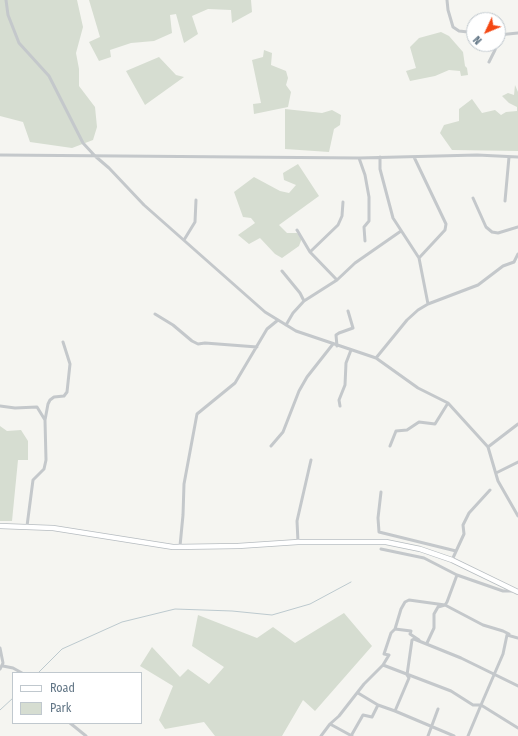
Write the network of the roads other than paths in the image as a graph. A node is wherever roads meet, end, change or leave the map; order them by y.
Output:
1 (6, 0) edge
2 (447, 0) edge
3 (466, 32) edge
4 (518, 33) edge
5 (506, 34) edge
6 (494, 52) edge
7 (489, 62) dead end
8 (0, 155) edge
9 (95, 156) junction
10 (380, 157) junction
11 (414, 157) junction
12 (509, 157) junction
13 (359, 158) junction
14 (518, 158) edge
15 (473, 198) dead end
16 (196, 200) dead end
17 (505, 201) dead end
18 (343, 202) dead end
19 (518, 227) edge
20 (297, 230) dead end
21 (401, 231) junction
22 (184, 240) junction
23 (364, 241) dead end
24 (310, 252) junction
25 (518, 254) edge
26 (419, 258) junction
27 (282, 271) dead end
28 (337, 280) junction
29 (304, 301) junction
30 (428, 304) junction
31 (348, 311) dead end
32 (154, 314) dead end
33 (278, 320) junction
34 (286, 324) junction
35 (62, 342) dead end
36 (335, 345) junction
37 (257, 347) junction
38 (351, 350) junction
39 (376, 358) junction
40 (448, 403) junction
41 (0, 406) edge
42 (340, 406) dead end
43 (45, 420) junction
44 (518, 424) edge
45 (271, 446) dead end
46 (390, 446) dead end
47 (488, 447) junction
48 (311, 460) dead end
49 (518, 462) edge
50 (496, 473) junction
51 (490, 490) dead end
52 (381, 492) dead end
53 (517, 510) edge
54 (518, 516) edge
55 (0, 526) edge
56 (27, 526) junction
57 (298, 542) junction
58 (180, 546) junction
59 (381, 549) dead end
60 (456, 551) junction
61 (452, 560) junction
62 (458, 575) junction
63 (518, 591) edge
64 (445, 605) junction
65 (395, 629) junction
66 (509, 634) junction
67 (518, 638) edge
68 (421, 641) junction
69 (427, 643) junction
70 (0, 648) edge
71 (383, 665) junction
72 (1, 667) edge
73 (20, 672) edge
74 (407, 675) junction
75 (495, 675) junction
76 (518, 686) edge
77 (358, 693) junction
78 (378, 705) junction
79 (481, 706) junction
80 (438, 709) dead end
81 (396, 711) junction
82 (71, 724) edge
83 (330, 724) junction
84 (432, 726) junction
85 (518, 728) edge
86 (86, 736) edge
87 (321, 736) edge
88 (351, 736) edge
89 (428, 736) edge
90 (454, 736) edge
91 (468, 736) edge

1 - 9 street
2 - 3 street
4 - 5 street
6 - 7 street
8 - 9 street
9 - 13 street
9 - 22 street
10 - 11 street
10 - 13 street
10 - 21 street
11 - 12 street
11 - 26 street
12 - 14 street
12 - 17 street
13 - 23 street
15 - 19 street
16 - 22 street
18 - 24 street
20 - 24 street
21 - 26 street
21 - 28 street
22 - 33 street
24 - 28 street
25 - 30 street
26 - 30 street
27 - 29 street
28 - 29 street
29 - 34 street
30 - 39 street
31 - 36 street
32 - 37 street
33 - 34 street
33 - 37 street
34 - 36 street
35 - 43 street
36 - 38 street
36 - 45 street
37 - 58 street
38 - 39 street
38 - 42 street
39 - 40 street
40 - 46 street
40 - 47 street
41 - 43 street
43 - 56 street
44 - 47 street
47 - 50 street
48 - 57 street
49 - 50 street
50 - 53 street
51 - 60 street
52 - 60 street
53 - 54 street
55 - 56 main road
56 - 58 main road
57 - 58 main road
57 - 61 main road
59 - 62 street
60 - 61 street
61 - 63 main road
62 - 63 street
62 - 64 street
64 - 65 street
64 - 66 street
64 - 69 street
65 - 68 street
65 - 71 street
66 - 67 street
66 - 75 street
68 - 69 street
68 - 74 street
69 - 75 street
70 - 72 street
71 - 74 street
71 - 77 street
72 - 73 street
74 - 79 street
74 - 81 street
75 - 76 street
75 - 79 street
77 - 78 street
77 - 83 street
78 - 81 street
78 - 88 street
79 - 85 street
79 - 91 street
80 - 84 street
81 - 84 street
82 - 86 street
83 - 87 street
83 - 88 street
84 - 89 street
84 - 90 street

